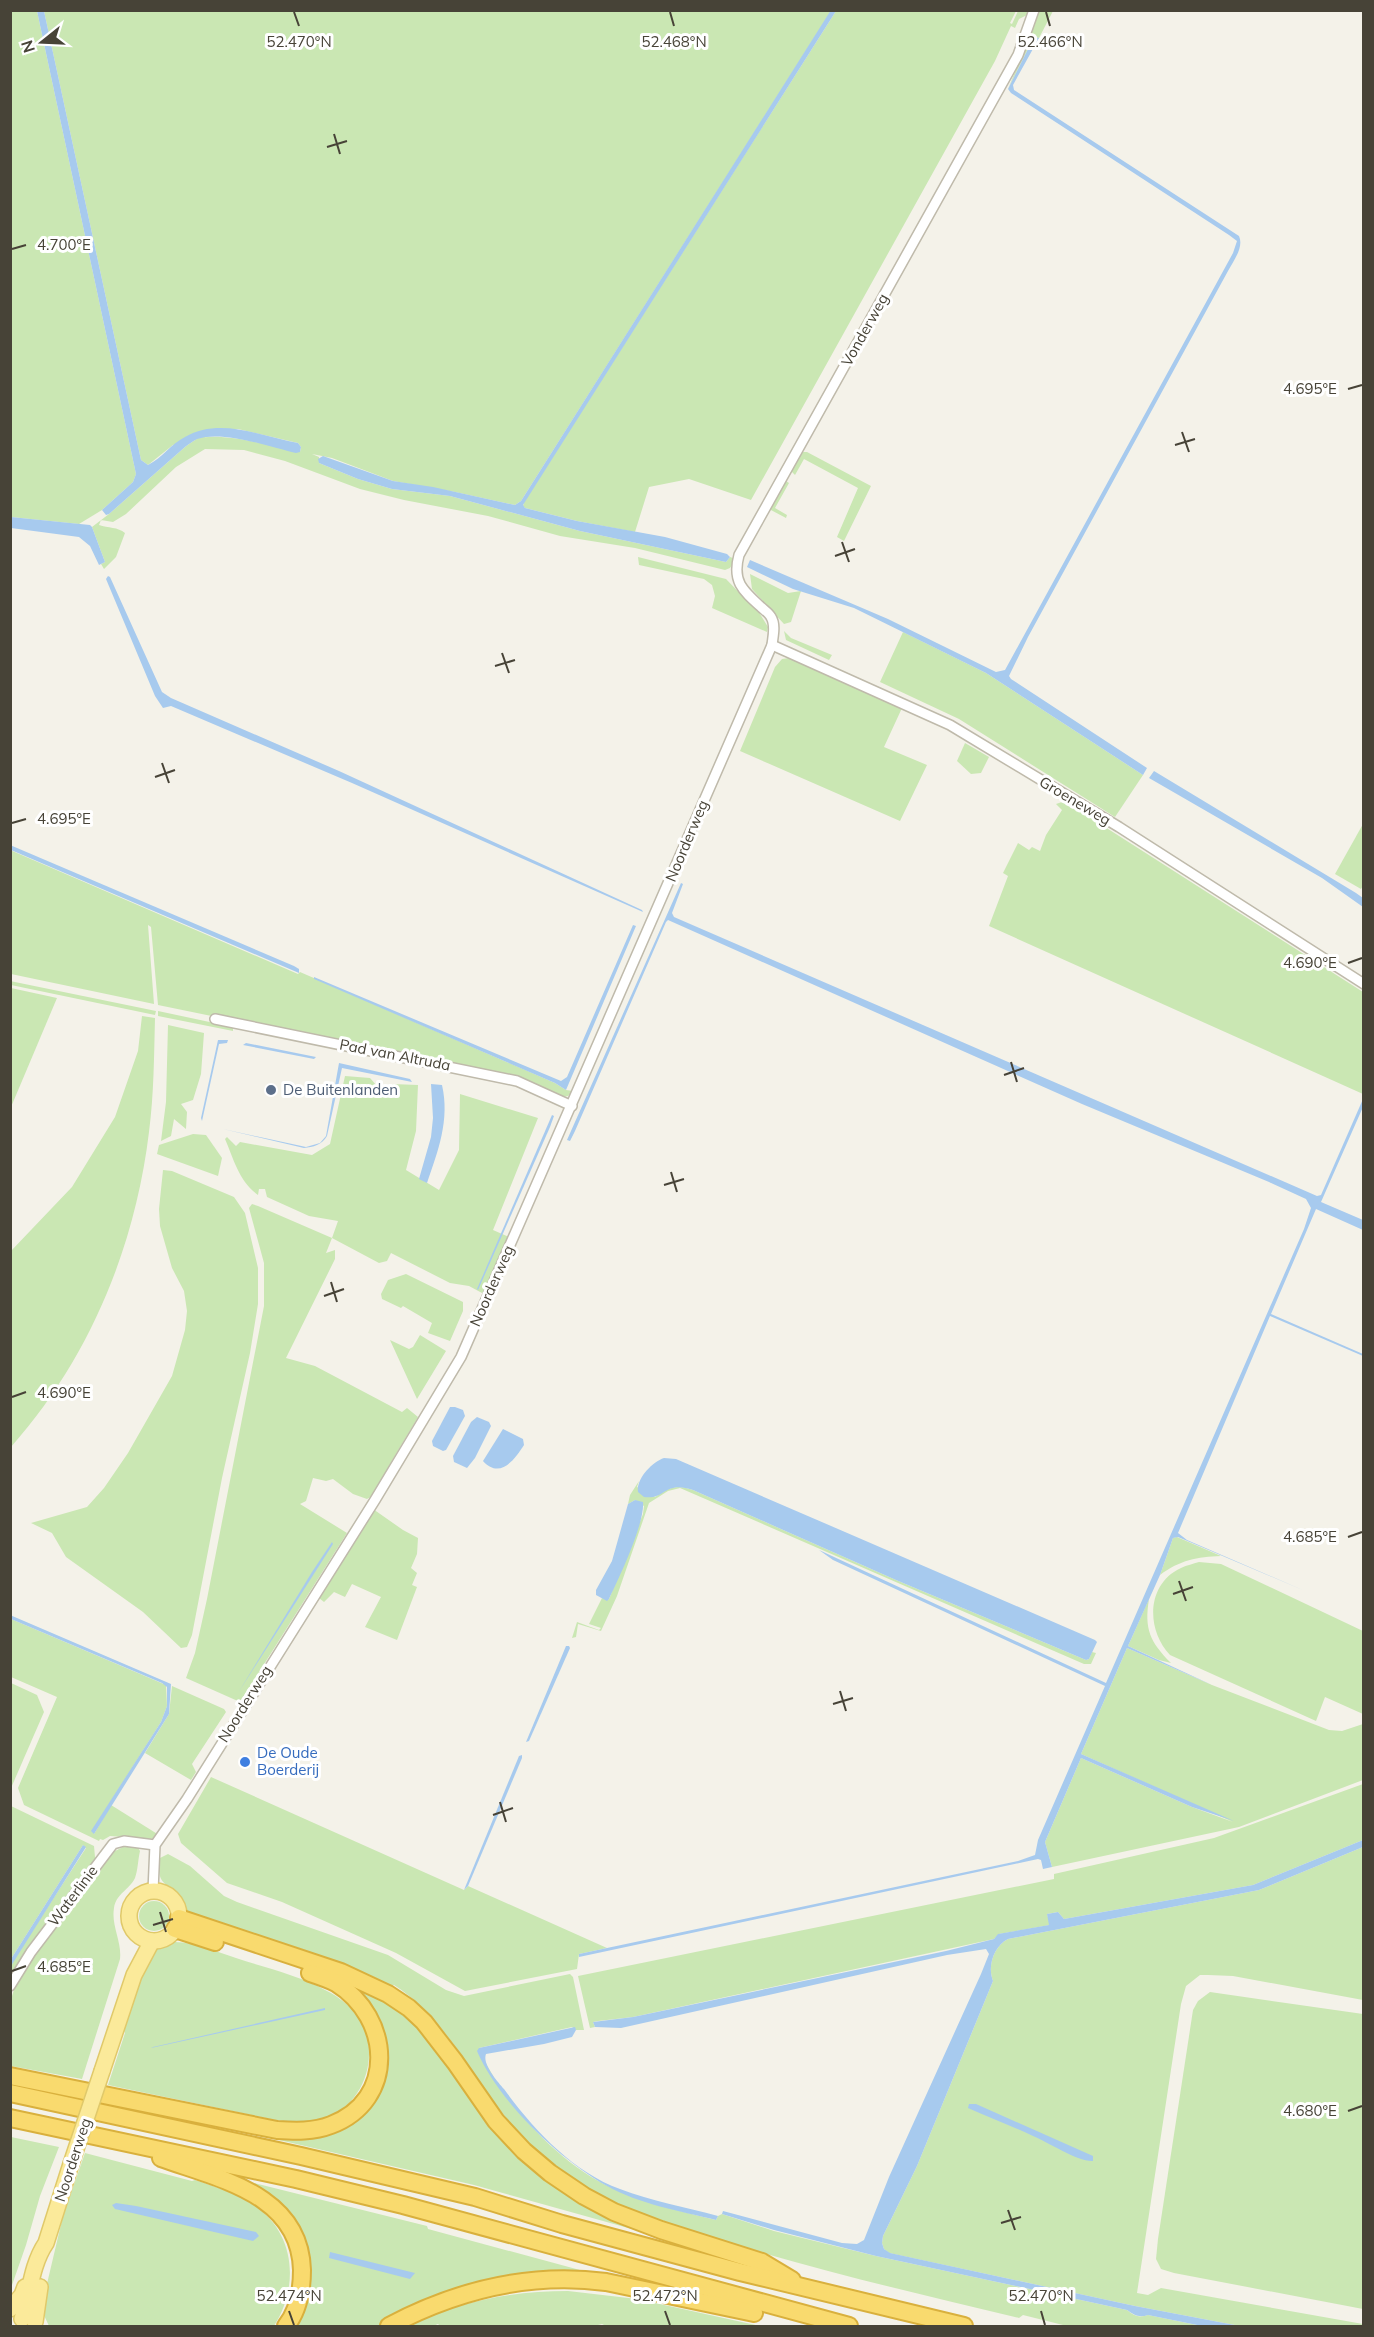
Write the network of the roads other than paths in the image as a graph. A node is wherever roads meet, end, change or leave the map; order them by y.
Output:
1 (1034, 10) edge
2 (772, 645) junction
3 (1364, 984) edge
4 (215, 1019) dead end
5 (572, 1106) junction
6 (155, 1845) junction
7 (153, 1891) junction
8 (177, 1924) junction
9 (146, 1939) junction
10 (10, 1986) edge
11 (10, 2076) edge
12 (10, 2093) edge
13 (10, 2118) edge
14 (99, 2135) junction
15 (46, 2243) junction
16 (811, 2290) junction
17 (24, 2320) edge
18 (843, 2325) edge
19 (286, 2326) edge
20 (389, 2326) edge
21 (964, 2326) edge

1 - 2 street, Vonderweg
2 - 3 street, Groeneweg
2 - 5 street, Noorderweg
4 - 5 street, Pad van Altruda
5 - 6 street, Noorderweg
6 - 7 street
6 - 10 street, Waterlinie
7 - 8 main road
7 - 9 main road
8 - 9 main road
8 - 11 highway
8 - 16 highway
9 - 15 main road, Noorderweg, bridge
12 - 16 highway
13 - 14 highway
14 - 18 highway
14 - 19 highway
15 - 17 main road, Noorderweg
15 - 17 main road, Noorderweg
16 - 21 highway
18 - 20 highway

